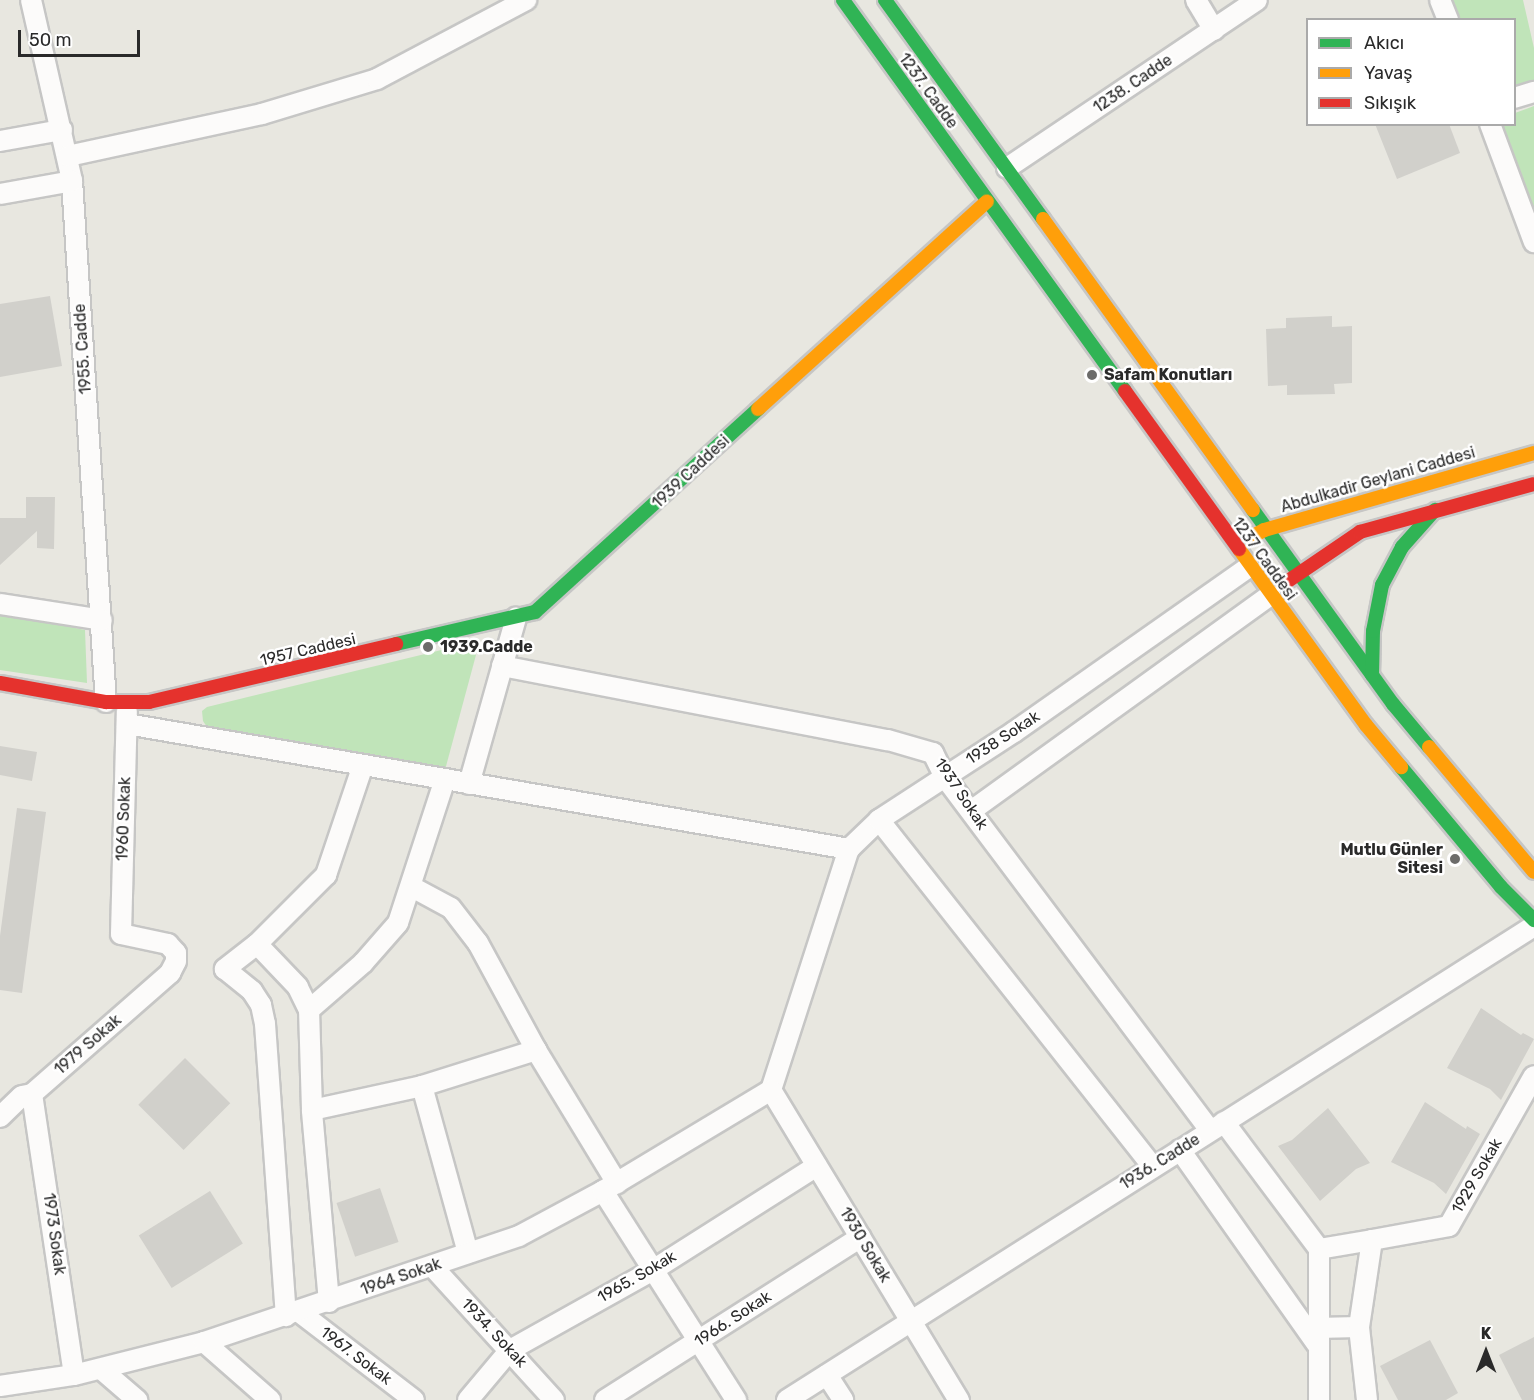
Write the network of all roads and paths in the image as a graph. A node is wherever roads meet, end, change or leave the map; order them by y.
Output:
1 (31, 0) edge
2 (526, 0) edge
3 (843, 0) edge
4 (885, 0) edge
5 (1196, 0) edge
6 (1257, 0) edge
7 (1440, 0) edge
8 (1448, 18) edge
9 (1214, 30) junction
10 (1534, 92) edge
11 (1516, 98) edge
12 (1491, 126) edge
13 (62, 130) junction
14 (0, 141) edge
15 (68, 156) junction
16 (1007, 168) junction
17 (72, 181) junction
18 (0, 194) edge
19 (987, 201) junction
20 (1534, 242) edge
21 (1534, 453) edge
22 (1534, 484) edge
23 (1435, 510) junction
24 (1264, 530) junction
25 (1234, 546) junction
26 (1249, 567) junction
27 (1298, 571) junction
28 (1270, 595) junction
29 (0, 604) edge
30 (516, 618) junction
31 (102, 620) junction
32 (502, 666) junction
33 (1371, 675) junction
34 (0, 683) edge
35 (106, 702) junction
36 (128, 703) junction
37 (127, 724) junction
38 (363, 765) junction
39 (944, 776) junction
40 (445, 779) junction
41 (469, 784) junction
42 (971, 811) junction
43 (879, 820) junction
44 (849, 849) junction
45 (1534, 872) edge
46 (412, 887) junction
47 (1534, 920) edge
48 (1534, 926) edge
49 (257, 944) junction
50 (174, 968) joint
51 (309, 1010) junction
52 (536, 1050) junction
53 (1534, 1076) edge
54 (422, 1086) junction
55 (771, 1090) junction
56 (32, 1094) junction
57 (312, 1110) junction
58 (0, 1117) edge
59 (1217, 1126) junction
60 (1180, 1150) junction
61 (817, 1166) junction
62 (1152, 1166) junction
63 (610, 1187) junction
64 (861, 1237) junction
65 (1372, 1240) junction
66 (1319, 1249) junction
67 (468, 1253) junction
68 (432, 1266) junction
69 (653, 1270) junction
70 (329, 1302) junction
71 (292, 1313) junction
72 (911, 1321) junction
73 (1359, 1327) junction
74 (1317, 1336) junction
75 (698, 1341) junction
76 (204, 1342) junction
77 (510, 1350) junction
78 (101, 1369) junction
79 (74, 1375) junction
80 (827, 1375) junction
81 (0, 1386) edge
82 (137, 1400) edge
83 (270, 1400) edge
84 (414, 1400) edge
85 (468, 1400) edge
86 (554, 1400) edge
87 (605, 1400) edge
88 (736, 1400) edge
89 (787, 1400) edge
90 (843, 1400) edge
91 (959, 1400) edge
92 (1319, 1400) edge
93 (1367, 1400) edge

1 - 13 street, 1955. Cadde
2 - 15 street
3 - 19 street, 1237. Cadde
4 - 16 street, 1237. Cadde
5 - 9 street
6 - 9 street, 1238. Cadde
7 - 8 street
9 - 16 street, 1238. Cadde
10 - 11 street
12 - 20 street
13 - 14 street
13 - 15 street, 1955. Cadde
15 - 17 street, 1955. Cadde
16 - 24 street, 1237 Caddesi
17 - 18 street
17 - 31 street, 1955. Cadde
19 - 25 street, 1237 Caddesi
19 - 30 street, 1939 Caddesi
21 - 24 street, Abdulkadir Geylani Caddesi
22 - 23 street
23 - 27 street
23 - 33 street
24 - 25 street, Abdulkadir Geylani Caddesi
24 - 27 street, 1237 Caddesi
25 - 26 street, 1237 Caddesi
26 - 28 street, 1237 Caddesi
26 - 39 street, 1938 Sokak
27 - 28 street
27 - 33 street, 1237 Caddesi
28 - 42 street
28 - 47 street, 1237 Caddesi
29 - 31 street
30 - 32 street
30 - 36 street, 1957 Caddesi
31 - 35 street, 1955. Cadde
32 - 39 street, 1937 Sokak
32 - 41 street
33 - 45 street, 1237 Caddesi
34 - 35 street, 1957 Caddesi
35 - 36 street, 1957 Caddesi
36 - 37 street, 1960 Sokak
37 - 38 street
37 - 50 street, 1960 Sokak
38 - 40 street
38 - 49 street
39 - 42 street, 1937 Sokak
39 - 43 street, 1938 Sokak
40 - 41 street
40 - 46 street
41 - 44 street
42 - 59 street, 1937 Sokak
43 - 44 street, 1938 Sokak
43 - 62 street
44 - 55 street, 1938 Sokak
46 - 51 street
46 - 52 street
48 - 59 street, 1936. Cadde
49 - 51 street
49 - 71 street
50 - 56 street, 1979 Sokak
51 - 57 street
52 - 54 street
52 - 63 street
53 - 65 street, 1929 Sokak
54 - 57 street
54 - 67 street
55 - 61 street, 1930 Sokak
55 - 63 street, 1964 Sokak
56 - 58 street, 1979 Sokak
56 - 79 street, 1973 Sokak
57 - 70 street
59 - 60 street, 1936. Cadde
59 - 66 street, 1937 Sokak
60 - 62 street, 1936. Cadde
60 - 74 street
61 - 64 street, 1930 Sokak
61 - 69 street, 1965. Sokak
62 - 72 street, 1936. Cadde
63 - 67 street, 1964 Sokak
63 - 69 street
64 - 72 street, 1930 Sokak
64 - 75 street, 1966. Sokak
65 - 66 street
65 - 73 street
66 - 74 street
67 - 68 street, 1964 Sokak
68 - 70 street, 1964 Sokak
68 - 77 street, 1934. Sokak
69 - 75 street
69 - 77 street, 1965. Sokak
70 - 71 street, 1964 Sokak
71 - 76 street, 1964 Sokak
71 - 84 street, 1967. Sokak
72 - 80 street, 1936. Cadde
72 - 91 street, 1930 Sokak
73 - 74 street
73 - 93 street
74 - 92 street
75 - 87 street, 1966. Sokak
75 - 88 street
76 - 78 street, 1964 Sokak
76 - 83 street
77 - 85 street, 1965. Sokak
77 - 86 street, 1934. Sokak
78 - 79 street, 1964 Sokak
78 - 82 street
79 - 81 street, 1964 Sokak
80 - 89 street, 1936. Cadde
80 - 90 street

